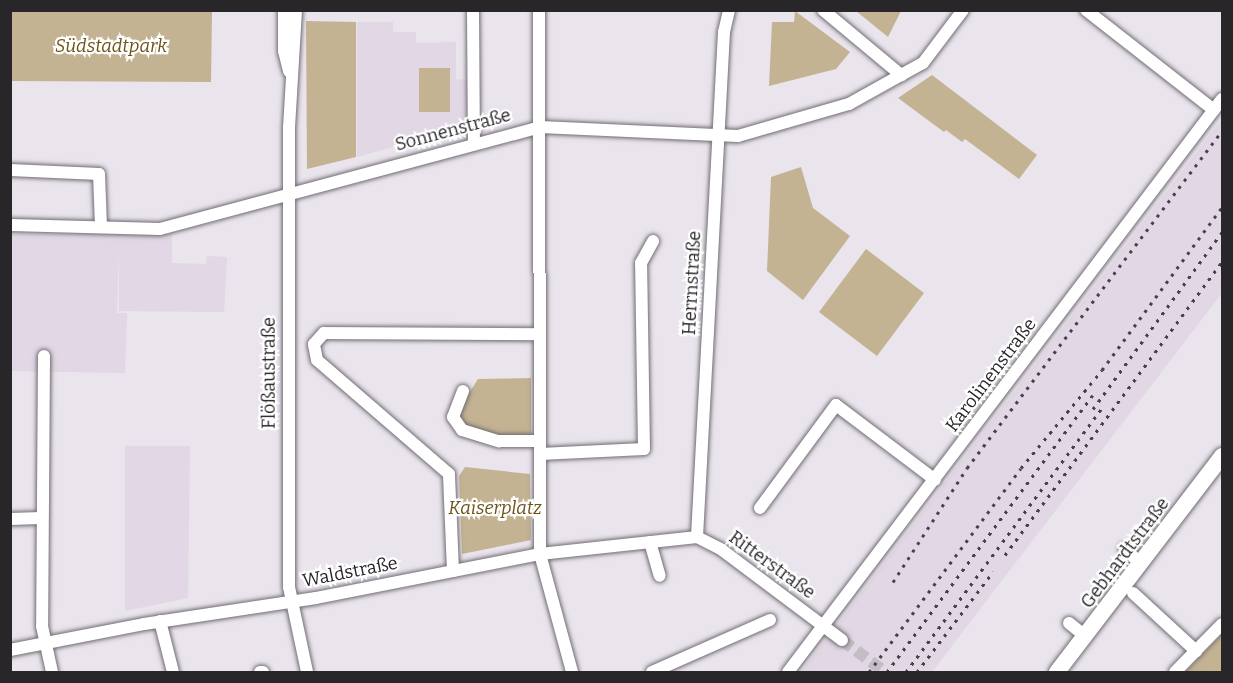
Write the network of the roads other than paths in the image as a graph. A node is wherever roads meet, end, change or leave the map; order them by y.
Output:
1 (284, 10) edge
2 (296, 10) edge
3 (473, 10) edge
4 (539, 10) edge
5 (721, 10) edge
6 (729, 10) edge
7 (823, 10) edge
8 (963, 10) edge
9 (1086, 10) edge
10 (724, 32) junction
11 (290, 72) junction
12 (901, 75) junction
13 (1218, 104) edge
14 (540, 127) junction
15 (718, 135) junction
16 (474, 142) junction
17 (10, 170) edge
18 (289, 194) junction
19 (10, 225) edge
20 (101, 226) junction
21 (653, 241) dead end
22 (540, 334) junction
23 (44, 356) dead end
24 (463, 392) dead end
25 (540, 448) junction
26 (1222, 456) edge
27 (935, 480) junction
28 (760, 508) dead end
29 (42, 518) junction
30 (10, 519) edge
31 (698, 537) junction
32 (650, 542) junction
33 (1125, 549) dead end
34 (540, 554) junction
35 (1141, 564) junction
36 (453, 571) junction
37 (660, 576) dead end
38 (1133, 593) dead end
39 (289, 601) junction
40 (770, 620) dead end
41 (160, 621) junction
42 (1069, 623) dead end
43 (1222, 624) edge
44 (825, 625) junction
45 (1085, 636) junction
46 (842, 640) tunnel mouth
47 (45, 643) junction
48 (10, 650) edge
49 (1196, 651) junction
50 (52, 672) edge
51 (173, 672) edge
52 (307, 672) edge
53 (573, 672) edge
54 (652, 672) edge
55 (788, 672) edge
56 (1057, 672) edge
57 (1175, 672) edge

1 - 11 street, Flößaustraße
2 - 11 street, Flößaustraße
3 - 16 street
4 - 14 street
5 - 10 street, Herrnstraße
6 - 10 street, Herrnstraße
7 - 12 street
8 - 12 street, Sonnenstraße
9 - 13 street
10 - 15 street, Herrnstraße
11 - 18 street, Flößaustraße
12 - 15 street, Sonnenstraße
13 - 27 street, Karolinenstraße
14 - 15 street, Sonnenstraße
14 - 16 street, Sonnenstraße
14 - 22 street
15 - 31 street, Herrnstraße
16 - 18 street, Sonnenstraße
17 - 20 street
18 - 20 street, Sonnenstraße
18 - 39 street, Flößaustraße
19 - 20 street, Sonnenstraße
21 - 25 street
22 - 25 street
22 - 36 street
23 - 29 street
24 - 25 street
25 - 34 street
26 - 35 main road, Gebhardtstraße
27 - 28 street
27 - 44 street, Karolinenstraße
29 - 30 street
29 - 47 street
31 - 32 street, Waldstraße
31 - 44 street, Ritterstraße
32 - 34 street, Waldstraße
32 - 37 street
33 - 35 street
34 - 36 street, Waldstraße
34 - 53 street
35 - 45 main road, Gebhardtstraße
36 - 39 street, Waldstraße
38 - 49 street
39 - 41 street, Waldstraße
39 - 52 street, Flößaustraße
40 - 54 street
41 - 47 street, Waldstraße
41 - 51 street
42 - 45 street
43 - 49 street
44 - 46 street, Ritterstraße
44 - 55 street, Karolinenstraße
45 - 56 main road, Gebhardtstraße
47 - 48 street, Waldstraße
47 - 50 street
49 - 57 street

